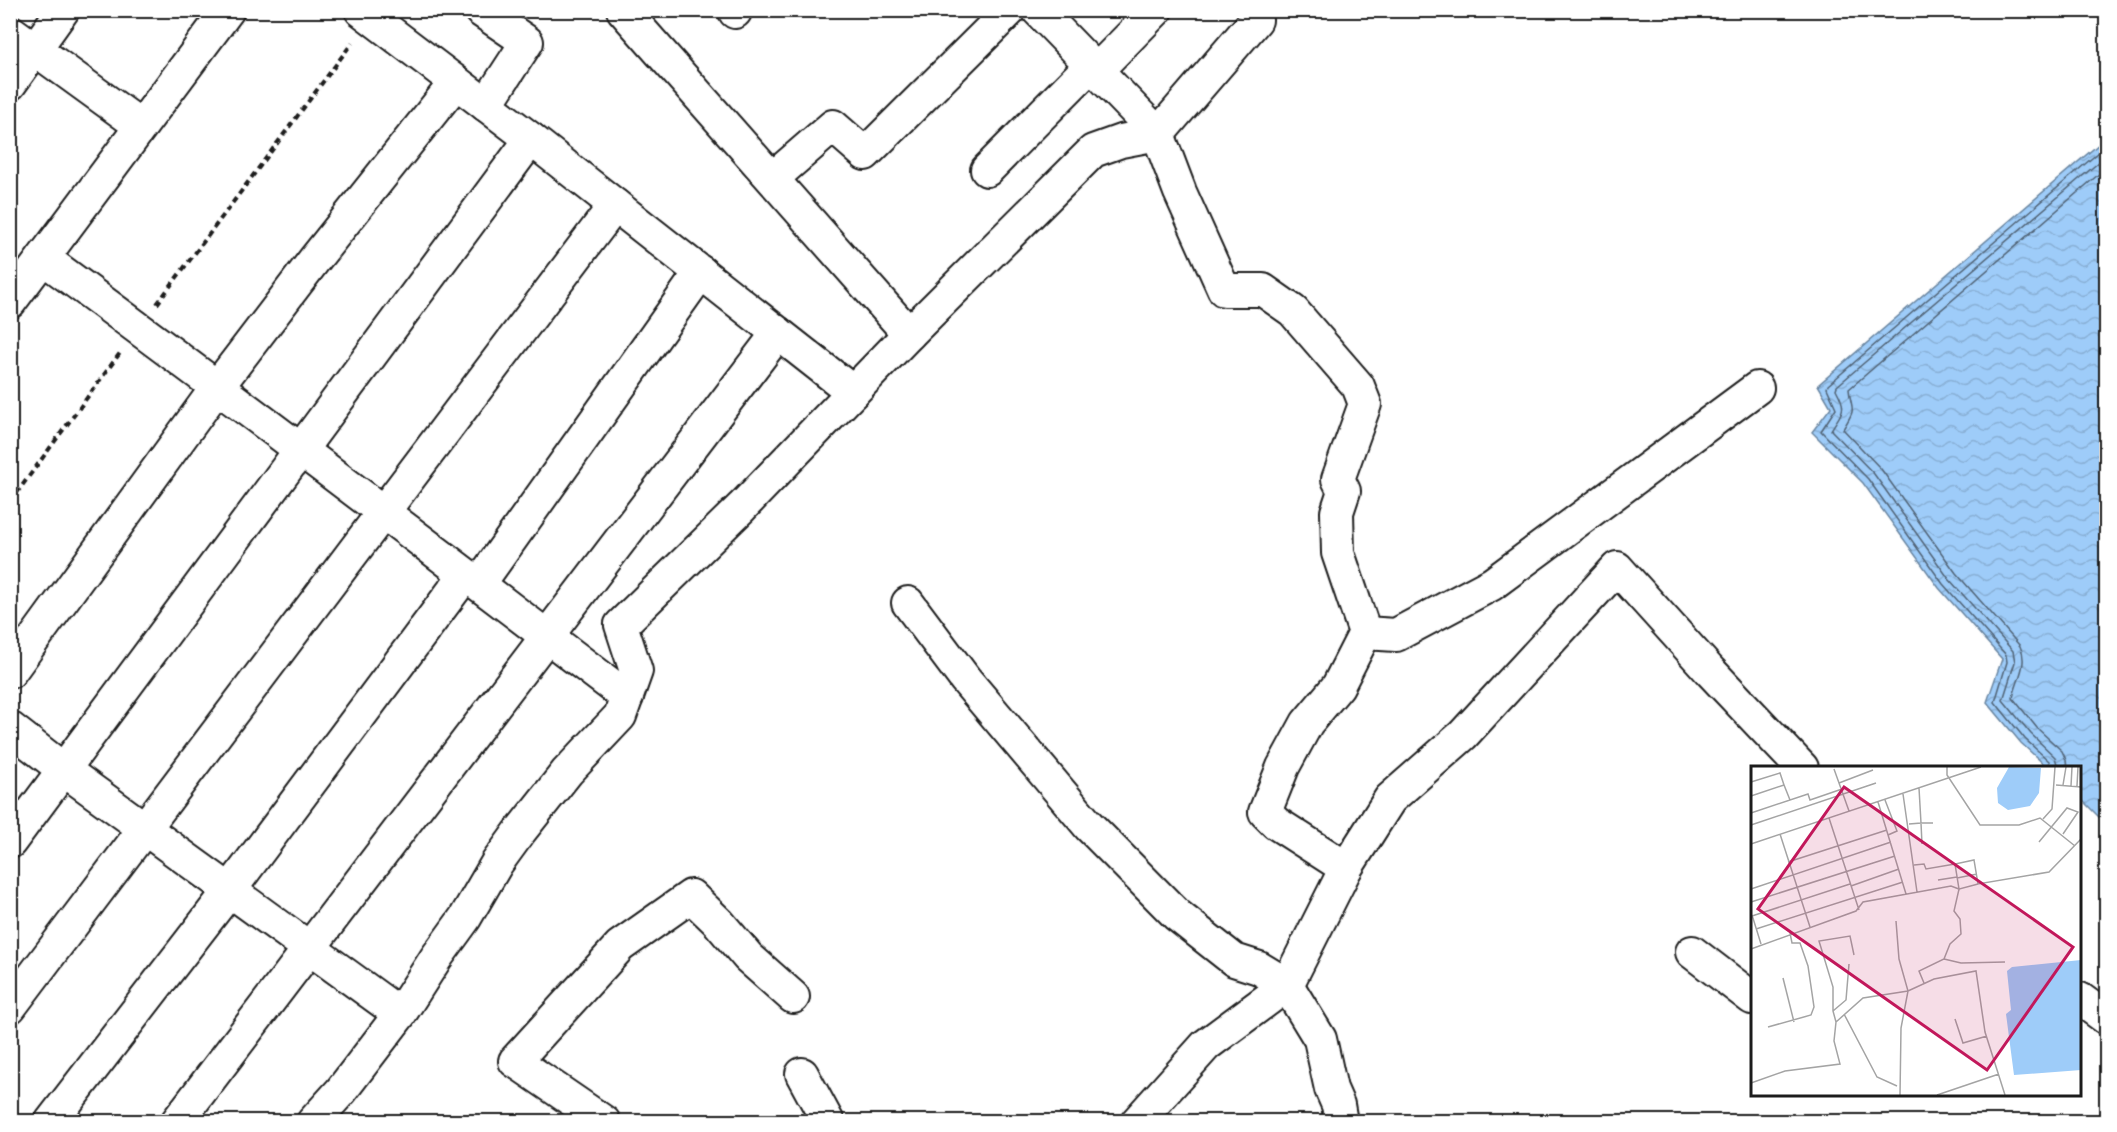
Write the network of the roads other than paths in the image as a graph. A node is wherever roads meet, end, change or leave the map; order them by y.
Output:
1 (63, 10) edge
2 (228, 10) edge
3 (480, 10) edge
4 (623, 10) edge
5 (1010, 10) edge
6 (1038, 10) edge
7 (1156, 10) edge
8 (366, 14) edge
9 (1256, 14) edge
10 (10, 31) edge
11 (36, 50) junction
12 (1094, 68) junction
13 (456, 82) junction
14 (10, 84) edge
15 (486, 105) junction
16 (141, 126) junction
17 (1158, 134) junction
18 (531, 139) junction
19 (987, 170) dead end
20 (772, 178) junction
21 (615, 205) junction
22 (43, 258) junction
23 (701, 272) junction
24 (10, 302) edge
25 (778, 333) junction
26 (909, 334) junction
27 (218, 386) junction
28 (1757, 388) dead end
29 (853, 392) junction
30 (301, 449) junction
31 (384, 512) junction
32 (472, 580) junction
33 (908, 603) dead end
34 (1365, 633) junction
35 (547, 636) junction
36 (10, 672) edge
37 (627, 696) junction
38 (10, 728) edge
39 (1800, 766) edge
40 (64, 770) junction
41 (145, 829) junction
42 (10, 842) edge
43 (1346, 868) junction
44 (230, 890) junction
45 (309, 948) junction
46 (1692, 952) dead end
47 (1287, 985) junction
48 (793, 997) dead end
49 (1751, 997) edge
50 (2081, 1000) edge
51 (10, 1007) edge
52 (400, 1014) junction
53 (2106, 1018) edge
54 (802, 1074) dead end
55 (51, 1122) edge
56 (177, 1122) edge
57 (313, 1122) edge
58 (604, 1122) edge
59 (828, 1122) edge
60 (1137, 1122) edge
61 (1341, 1122) edge

1 - 11 street
2 - 16 street
3 - 15 street
4 - 20 street
5 - 20 street
6 - 12 street
7 - 12 street
8 - 13 street
9 - 17 street
10 - 11 street
11 - 14 street
11 - 16 street
12 - 17 street
12 - 19 street
13 - 15 street
13 - 27 street
15 - 18 street
16 - 22 street
17 - 26 street
17 - 34 street
18 - 21 street
18 - 30 street
20 - 26 street
21 - 23 street
21 - 31 street
22 - 24 street
22 - 27 street
23 - 25 street
23 - 32 street
25 - 29 street
25 - 35 street
26 - 29 street
27 - 30 street
27 - 36 street
28 - 34 street
29 - 37 street
30 - 31 street
30 - 40 street
31 - 32 street
31 - 41 street
32 - 35 street
32 - 44 street
33 - 47 street
34 - 43 street
35 - 37 street
35 - 45 street
37 - 52 street
38 - 40 street
39 - 43 street
40 - 41 street
40 - 42 street
41 - 44 street
41 - 51 street
43 - 47 street
44 - 45 street
44 - 55 street
45 - 52 street
45 - 56 street
46 - 49 street
47 - 60 street
47 - 61 street
48 - 58 street
50 - 53 street
52 - 57 street
54 - 59 street

